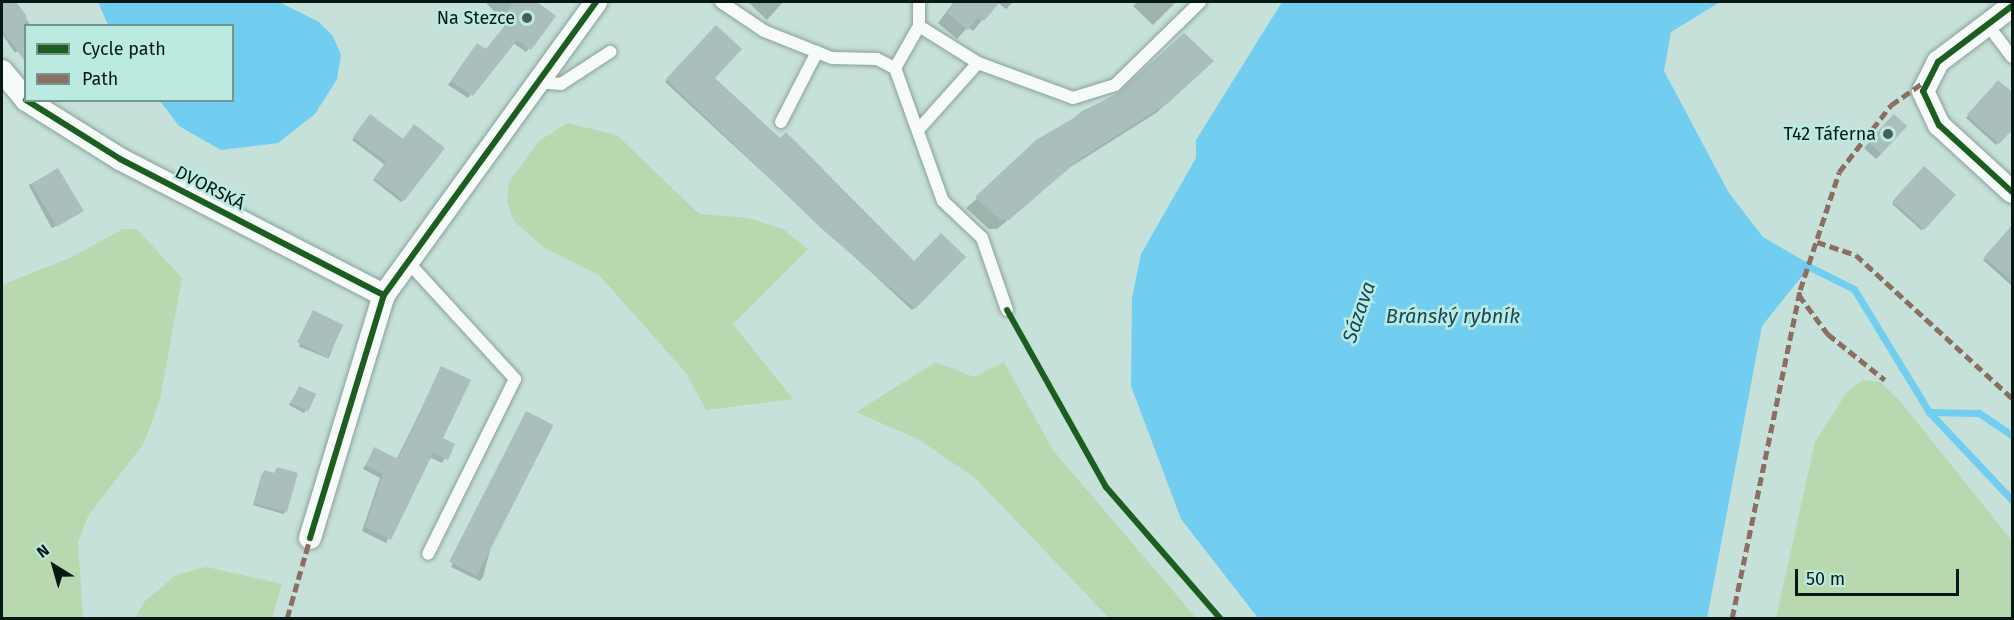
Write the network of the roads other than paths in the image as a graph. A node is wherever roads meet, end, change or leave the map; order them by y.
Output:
1 (596, 2) edge
2 (721, 2) edge
3 (919, 2) edge
4 (1200, 2) edge
5 (2013, 6) edge
6 (1987, 24) junction
7 (919, 26) junction
8 (610, 52) dead end
9 (817, 52) junction
10 (2013, 57) edge
11 (978, 63) junction
12 (895, 68) junction
13 (2, 71) edge
14 (537, 82) junction
15 (24, 98) edge
16 (29, 102) edge
17 (781, 122) dead end
18 (918, 130) junction
19 (2013, 192) edge
20 (407, 261) junction
21 (384, 295) junction
22 (1007, 310) dead end
23 (310, 538) dead end
24 (428, 554) dead end

1 - 14 street
2 - 9 lane
3 - 7 lane
4 - 11 lane
5 - 6 street
6 - 10 lane
6 - 19 street
7 - 11 lane
7 - 12 lane
8 - 14 lane
9 - 12 lane
9 - 17 lane
11 - 18 lane
12 - 18 lane
13 - 15 street, DVORSKÁ
14 - 20 street
16 - 21 street, DVORSKÁ
18 - 22 lane
20 - 21 street
20 - 24 lane
21 - 23 street

